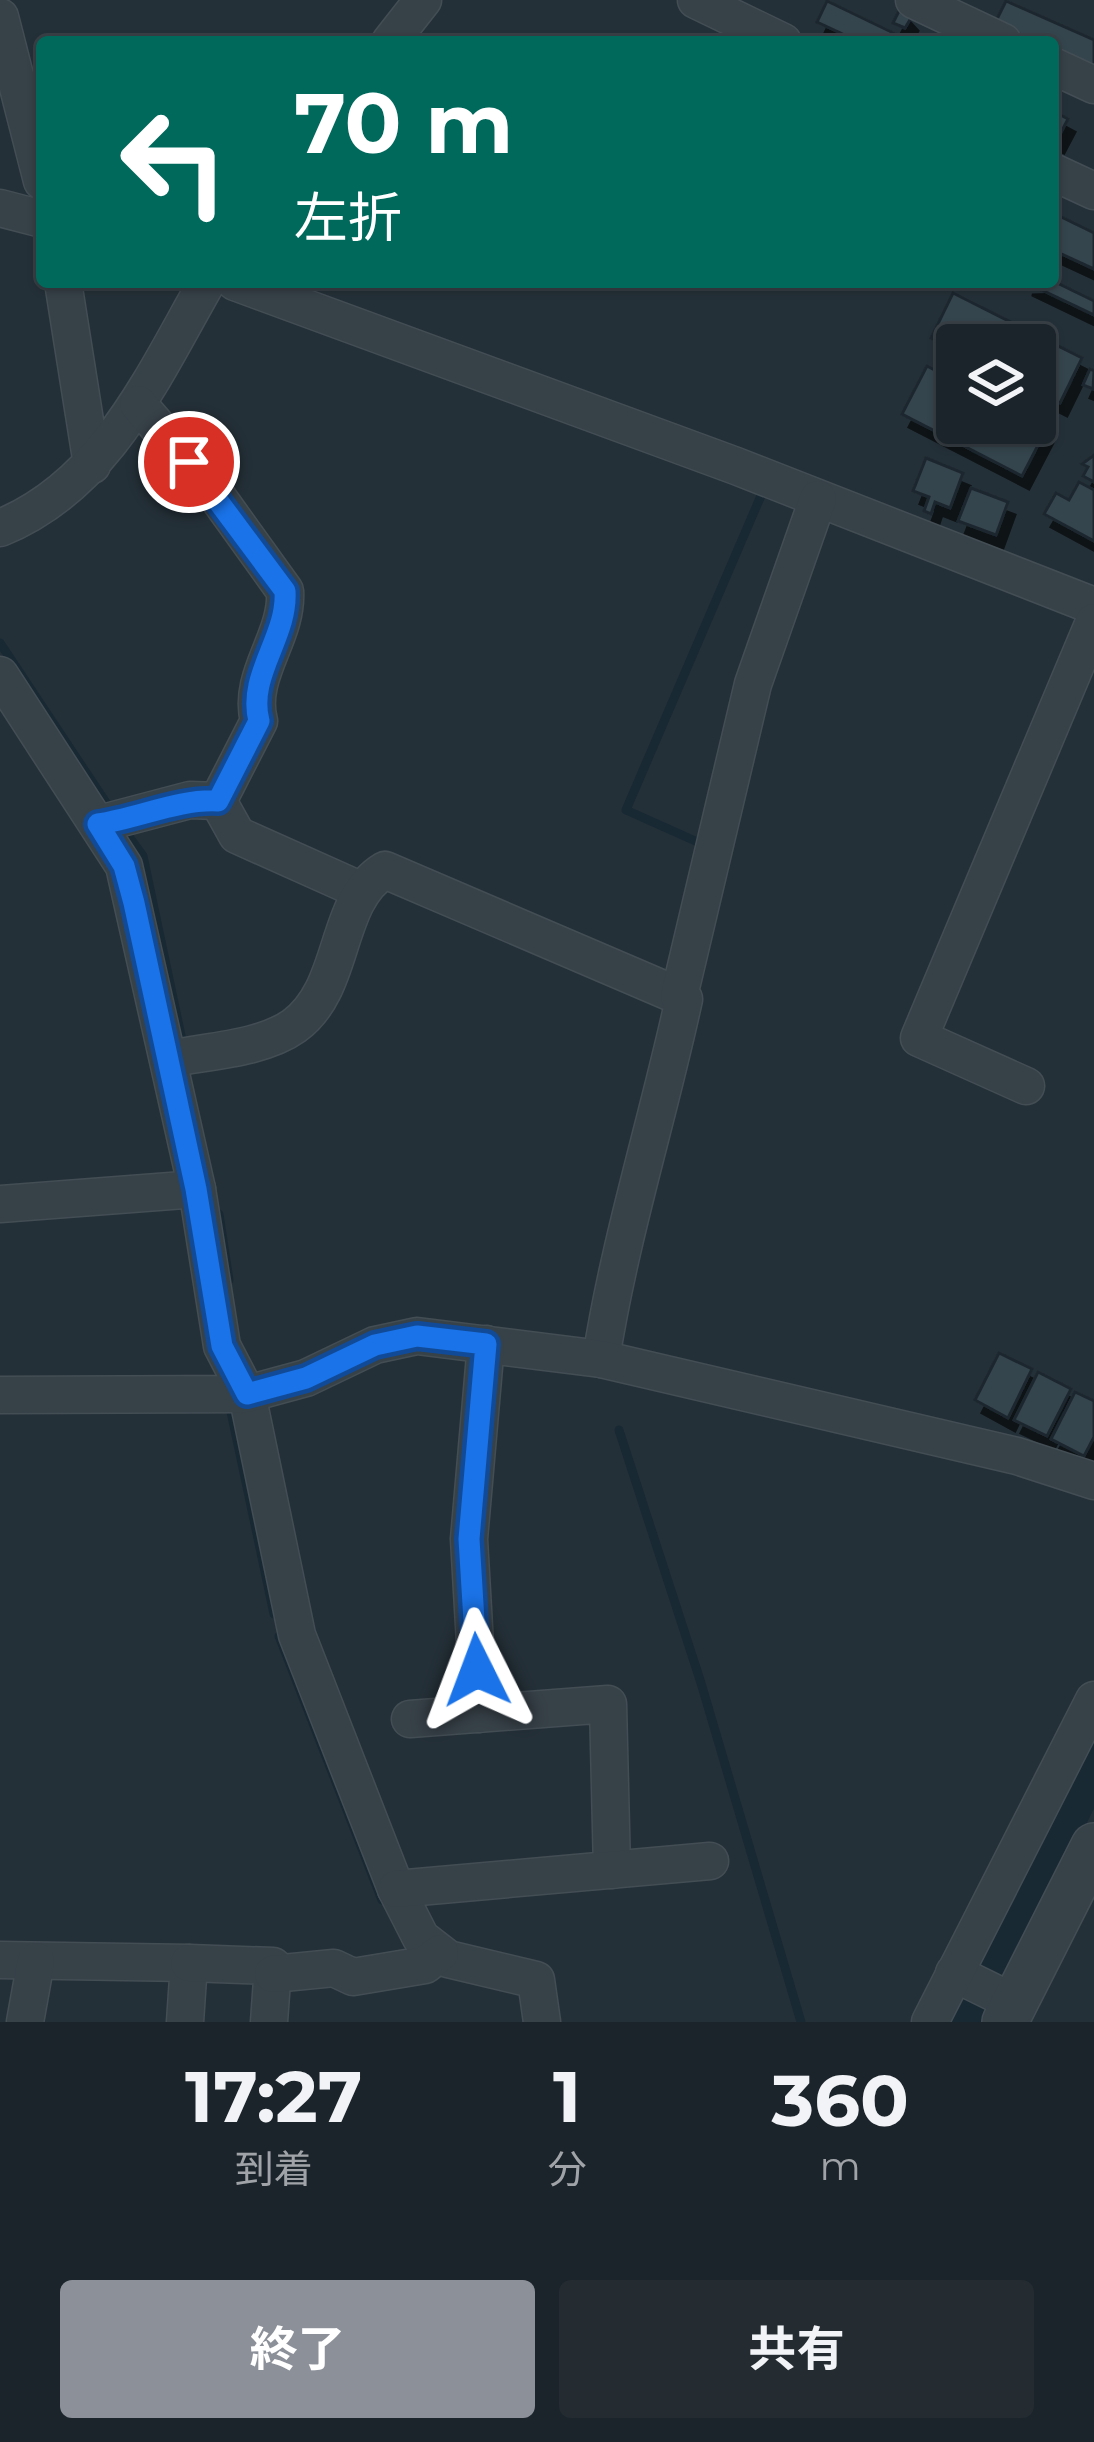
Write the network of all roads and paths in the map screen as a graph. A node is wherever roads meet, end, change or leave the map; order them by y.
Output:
1 (423, 0) edge
2 (695, 0) edge
3 (914, 0) edge
4 (960, 9) edge
5 (0, 17) edge
6 (395, 36) edge
7 (770, 36) edge
8 (995, 36) edge
9 (1059, 69) edge
10 (1094, 86) edge
11 (36, 158) edge
12 (1059, 175) edge
13 (1094, 191) edge
14 (0, 208) edge
15 (36, 217) edge
16 (64, 288) edge
17 (204, 288) edge
18 (251, 288) edge
19 (138, 404) junction
20 (92, 465) junction
21 (818, 500) junction
22 (0, 528) edge
23 (1094, 606) edge
24 (1094, 622) edge
25 (0, 675) edge
26 (218, 801) junction
27 (111, 822) junction
28 (362, 891) junction
29 (679, 996) junction
30 (180, 1056) junction
31 (1027, 1086) dead end
32 (196, 1189) junction
33 (0, 1204) edge
34 (486, 1344) junction
35 (601, 1359) junction
36 (247, 1394) junction
37 (0, 1395) edge
38 (1094, 1481) edge
39 (1094, 1700) edge
40 (479, 1714) junction
41 (410, 1719) dead end
42 (1094, 1846) edge
43 (710, 1861) dead end
44 (612, 1870) junction
45 (396, 1889) junction
46 (18, 1960) edge
47 (432, 1960) junction
48 (189, 1963) junction
49 (273, 1974) junction
50 (984, 1993) edge
51 (25, 2022) edge
52 (184, 2022) edge
53 (269, 2022) edge
54 (542, 2022) edge
55 (930, 2022) edge

1 - 6 street
2 - 7 street
3 - 4 street
4 - 8 street
5 - 11 street
9 - 10 street
12 - 13 street
14 - 15 street
16 - 20 street
17 - 19 street
18 - 21 street
19 - 20 street
19 - 26 street
20 - 22 street
21 - 23 street
21 - 29 street
24 - 31 street
25 - 27 street
26 - 27 street
26 - 28 street
27 - 30 street
28 - 29 street
28 - 30 street
29 - 35 street
30 - 32 street
32 - 33 street
32 - 36 street
34 - 35 street
34 - 36 street
34 - 40 street
35 - 38 street
36 - 37 street
36 - 45 street
39 - 50 street
40 - 41 street
40 - 44 street
42 - 50 street
43 - 44 street
44 - 45 street
45 - 47 street
46 - 48 street
46 - 51 street
47 - 49 street
47 - 54 street
48 - 49 street
48 - 52 street
49 - 53 street
50 - 55 street

